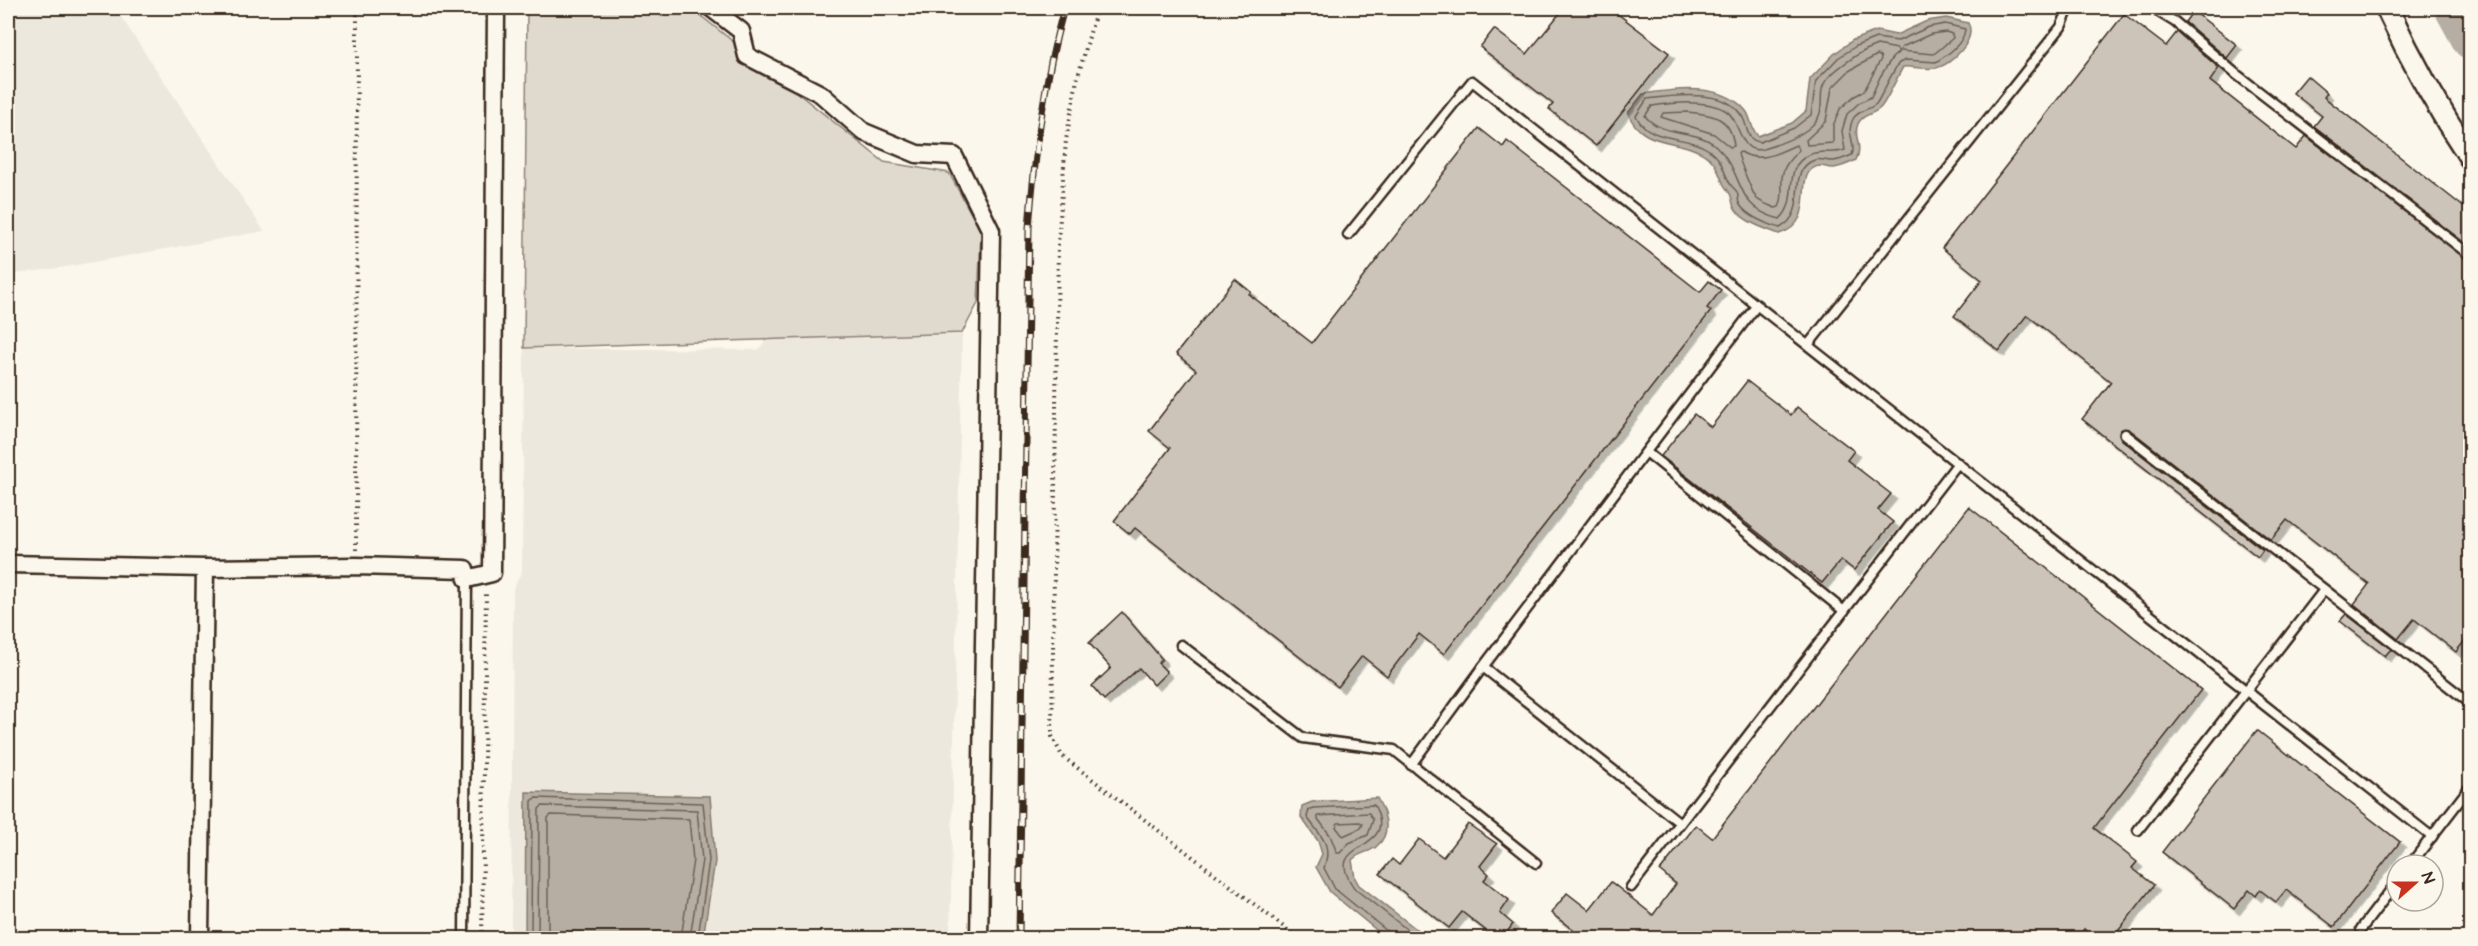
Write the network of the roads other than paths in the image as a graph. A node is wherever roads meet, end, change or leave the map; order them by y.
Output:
1 (496, 8) edge
2 (711, 8) edge
3 (2069, 8) edge
4 (2152, 8) edge
5 (2387, 8) edge
6 (2470, 157) edge
7 (1348, 235) dead end
8 (2470, 255) edge
9 (1757, 305) junction
10 (1808, 345) junction
11 (2125, 434) dead end
12 (1646, 452) junction
13 (1958, 463) junction
14 (8, 564) edge
15 (205, 568) junction
16 (467, 579) junction
17 (2324, 590) junction
18 (1844, 611) junction
19 (1181, 645) dead end
20 (1483, 667) junction
21 (2247, 691) junction
22 (2470, 703) edge
23 (1411, 765) junction
24 (2470, 787) edge
25 (1680, 823) junction
26 (2138, 830) dead end
27 (2432, 837) junction
28 (2419, 853) edge
29 (1536, 863) dead end
30 (1631, 886) dead end
31 (2385, 897) edge
32 (2361, 928) dead end
33 (200, 939) edge
34 (464, 939) edge
35 (979, 939) edge

1 - 16 street
2 - 35 street
3 - 10 lane
4 - 8 lane
5 - 6 street
7 - 9 lane
9 - 10 lane
9 - 12 lane
10 - 13 lane
11 - 17 lane
12 - 18 lane
12 - 20 lane
13 - 18 lane
13 - 21 lane
14 - 15 street
15 - 16 street
15 - 33 street
16 - 34 lane
17 - 21 lane
17 - 22 lane
18 - 25 lane
19 - 23 lane
20 - 23 lane
20 - 25 lane
21 - 26 lane
21 - 27 lane
23 - 29 lane
24 - 27 lane
25 - 30 lane
27 - 28 lane
31 - 32 lane

